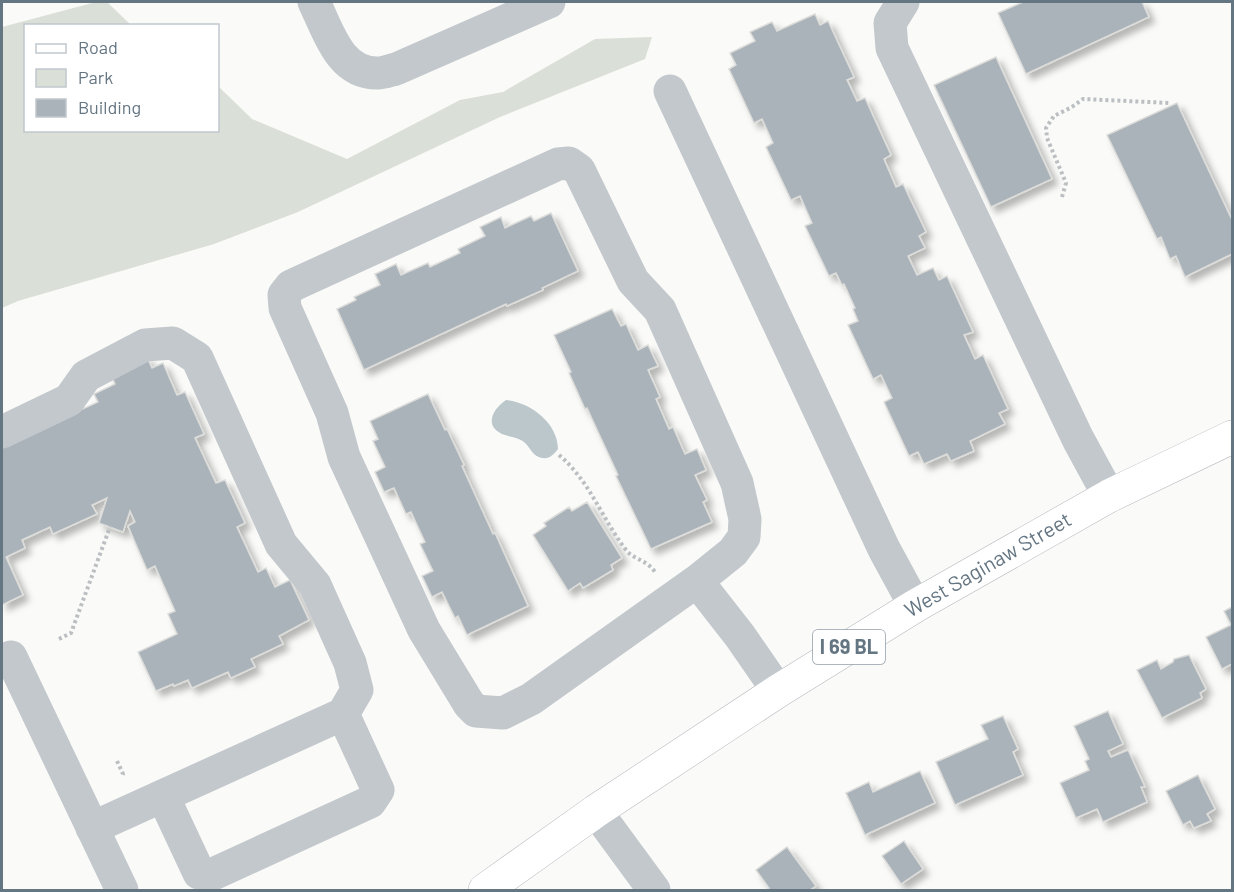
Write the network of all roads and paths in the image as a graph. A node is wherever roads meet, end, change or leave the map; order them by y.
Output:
1 (314, 2) edge
2 (549, 2) edge
3 (903, 2) edge
4 (670, 92) dead end
5 (1170, 103) dead end
6 (1062, 197) dead end
7 (2, 432) edge
8 (1233, 437) edge
9 (559, 455) dead end
10 (1109, 496) junction
11 (110, 527) dead end
12 (684, 589) junction
13 (915, 606) junction
14 (59, 639) dead end
15 (11, 657) dead end
16 (778, 691) junction
17 (343, 714) junction
18 (163, 796) junction
19 (596, 811) junction
20 (93, 828) junction
21 (122, 891) edge
22 (486, 891) edge
23 (654, 891) edge

1 - 2 street
3 - 10 street
4 - 13 street
5 - 6 path
7 - 17 street
8 - 10 main road, West Saginaw Street / I 69 BL
9 - 12 path
10 - 13 main road, West Saginaw Street / I 69 BL
11 - 14 path
12 - 12 street
12 - 16 street
13 - 16 main road, West Saginaw Street / I 69 BL
15 - 20 street
16 - 19 main road, West Saginaw Street / I 69 BL
17 - 18 street
17 - 18 street
18 - 20 street
19 - 22 main road, West Saginaw Street / I 69 BL
19 - 23 street
20 - 21 street

